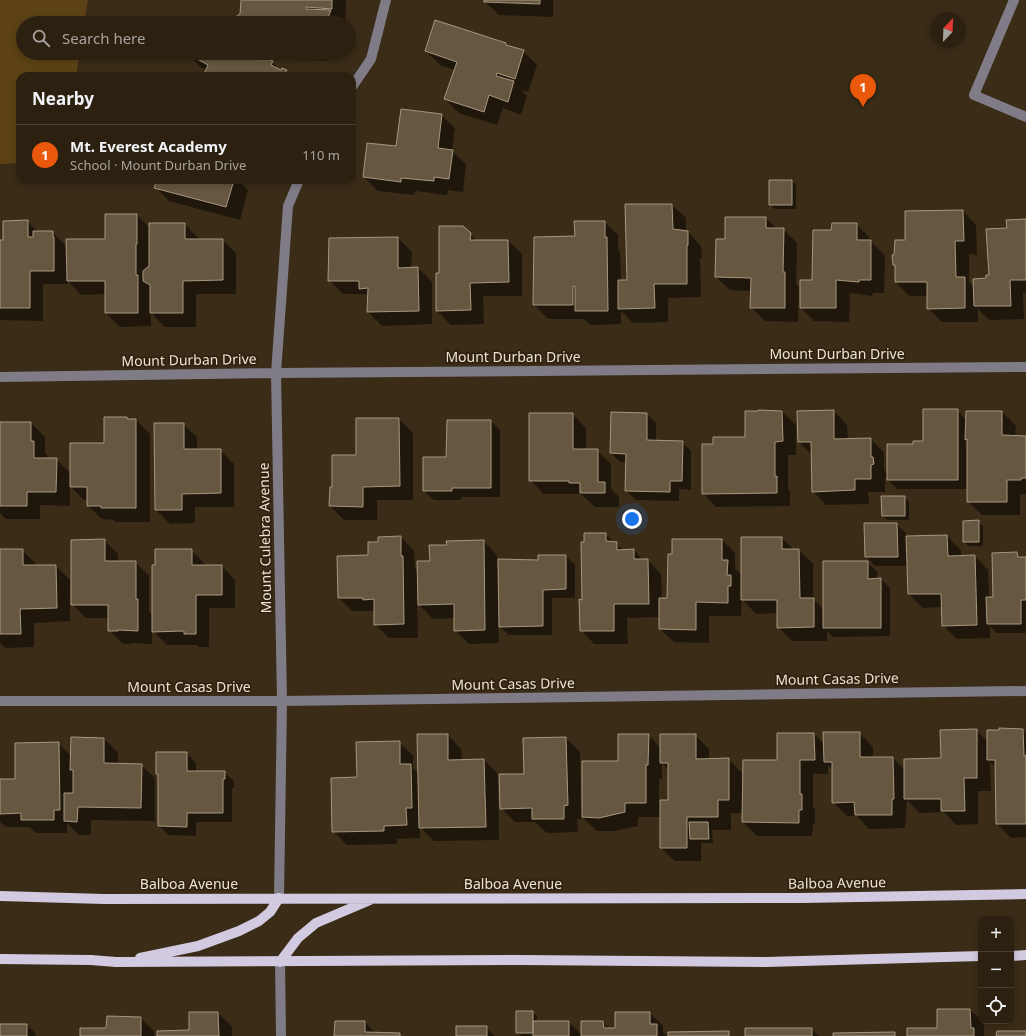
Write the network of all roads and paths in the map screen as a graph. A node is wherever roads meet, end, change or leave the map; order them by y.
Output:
1 (386, 0) edge
2 (1014, 0) edge
3 (356, 81) edge
4 (1026, 117) edge
5 (297, 184) edge
6 (1026, 367) edge
7 (276, 373) junction
8 (0, 378) edge
9 (1026, 691) edge
10 (0, 701) edge
11 (282, 701) junction
12 (1026, 894) edge
13 (0, 896) edge
14 (279, 898) junction
15 (376, 898) junction
16 (1026, 955) edge
17 (978, 956) edge
18 (1014, 956) edge
19 (0, 959) edge
20 (116, 962) junction
21 (280, 962) junction
22 (281, 1036) edge

1 - 3 street
2 - 4 street
5 - 7 street, Mount Culebra Avenue
6 - 7 street, Mount Durban Drive
7 - 8 street, Mount Durban Drive
7 - 11 street, Mount Culebra Avenue
9 - 11 street, Mount Casas Drive
10 - 11 street, Mount Casas Drive
11 - 14 street, Mount Culebra Avenue
12 - 15 main road, Balboa Avenue
13 - 14 main road, Balboa Avenue
14 - 15 main road, Balboa Avenue
14 - 20 main road
15 - 21 main road
16 - 18 main road
17 - 21 main road
19 - 20 main road
20 - 21 main road
21 - 22 street

